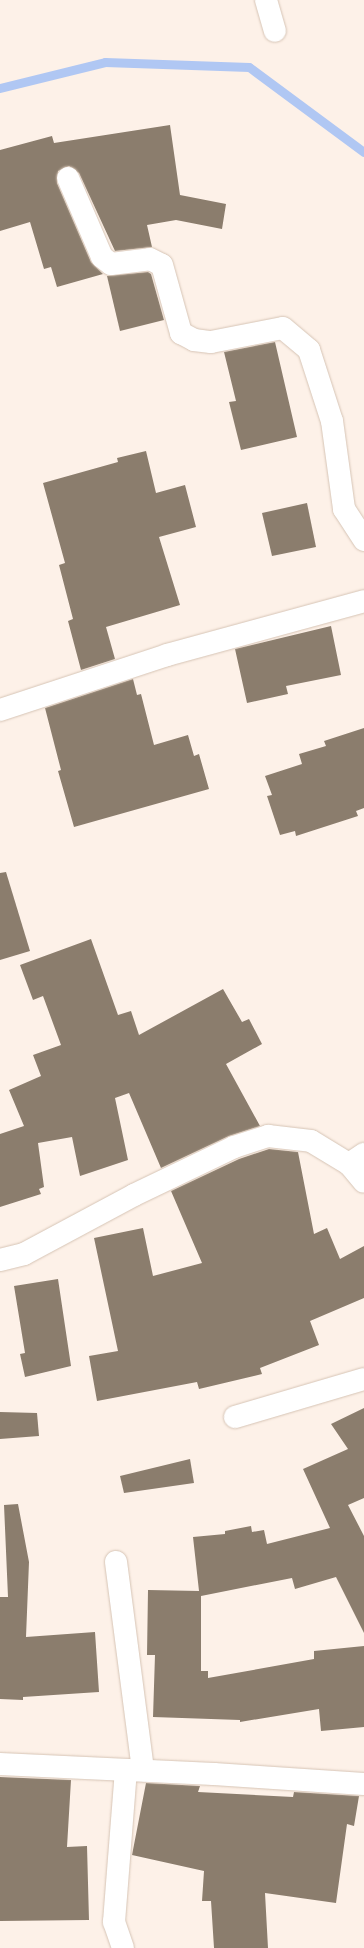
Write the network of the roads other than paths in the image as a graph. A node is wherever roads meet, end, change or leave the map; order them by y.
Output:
1 (266, 0) edge
2 (275, 31) dead end
3 (68, 178) dead end
4 (364, 540) edge
5 (364, 601) edge
6 (0, 710) edge
7 (356, 1159) edge
8 (364, 1182) edge
9 (0, 1260) edge
10 (364, 1380) edge
11 (235, 1417) dead end
12 (116, 1562) dead end
13 (0, 1764) edge
14 (135, 1770) junction
15 (364, 1784) edge
16 (123, 1948) edge

1 - 2 street
3 - 4 street
5 - 6 street
7 - 8 street
7 - 9 street
10 - 11 street
12 - 14 street
13 - 14 street
14 - 15 street
14 - 16 street

